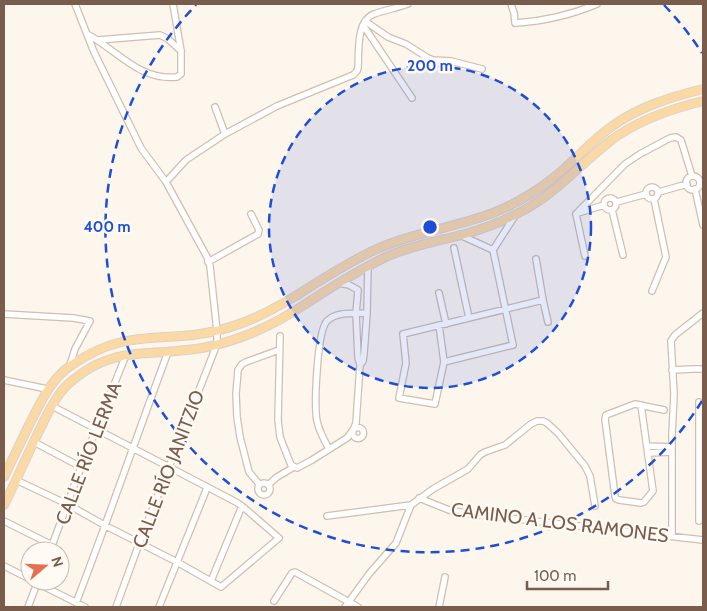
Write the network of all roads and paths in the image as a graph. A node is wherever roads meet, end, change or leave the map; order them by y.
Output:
1 (75, 4) edge
2 (173, 4) edge
3 (408, 4) edge
4 (511, 4) edge
5 (597, 4) edge
6 (364, 23) junction
7 (87, 34) junction
8 (98, 40) junction
9 (180, 51) junction
10 (482, 69) dead end
11 (703, 89) edge
12 (412, 98) dead end
13 (703, 101) edge
14 (215, 107) dead end
15 (225, 134) junction
16 (692, 176) junction
17 (702, 181) edge
18 (166, 182) junction
19 (687, 184) junction
20 (695, 189) junction
21 (659, 192) junction
22 (646, 194) junction
23 (654, 199) junction
24 (617, 202) junction
25 (604, 205) junction
26 (612, 210) junction
27 (251, 214) dead end
28 (516, 214) junction
29 (576, 214) junction
30 (703, 225) edge
31 (460, 235) junction
32 (454, 248) dead end
33 (492, 250) junction
34 (623, 255) dead end
35 (585, 256) dead end
36 (536, 259) dead end
37 (208, 262) junction
38 (368, 266) junction
39 (339, 283) junction
40 (358, 290) junction
41 (368, 290) junction
42 (652, 291) dead end
43 (439, 293) dead end
44 (543, 300) junction
45 (506, 309) junction
46 (367, 313) junction
47 (703, 313) edge
48 (4, 314) edge
49 (356, 314) junction
50 (469, 318) junction
51 (548, 322) dead end
52 (446, 324) junction
53 (439, 325) junction
54 (217, 331) junction
55 (280, 336) dead end
56 (217, 344) junction
57 (279, 350) junction
58 (168, 352) junction
59 (126, 355) junction
60 (444, 362) junction
61 (360, 365) junction
62 (70, 366) junction
63 (672, 370) junction
64 (703, 370) edge
65 (4, 380) edge
66 (47, 389) junction
67 (699, 402) dead end
68 (642, 405) junction
69 (52, 406) junction
70 (664, 410) dead end
71 (96, 429) junction
72 (701, 429) edge
73 (34, 442) junction
74 (648, 446) junction
75 (132, 448) junction
76 (329, 450) junction
77 (672, 450) junction
78 (648, 453) junction
79 (702, 455) edge
80 (81, 467) junction
81 (169, 467) junction
82 (294, 467) junction
83 (4, 477) edge
84 (16, 480) junction
85 (268, 484) junction
86 (260, 485) junction
87 (206, 488) junction
88 (419, 498) junction
89 (67, 504) junction
90 (411, 505) junction
91 (4, 506) edge
92 (242, 506) junction
93 (595, 506) dead end
94 (327, 516) dead end
95 (4, 521) edge
96 (699, 521) dead end
97 (106, 526) junction
98 (672, 536) junction
99 (703, 540) edge
100 (46, 541) edge
101 (53, 541) edge
102 (139, 544) junction
103 (176, 562) junction
104 (4, 566) edge
105 (20, 574) edge
106 (444, 577) dead end
107 (211, 581) junction
108 (32, 591) edge
109 (55, 591) edge
110 (274, 601) dead end
111 (76, 602) junction
112 (347, 605) edge
113 (28, 607) edge
114 (85, 607) edge
115 (116, 607) edge
116 (159, 607) edge
117 (358, 607) edge
118 (439, 607) edge

1 - 7 street, CALLE RÍO JANITZIO
2 - 9 street
3 - 6 street
4 - 5 street
6 - 10 street
6 - 12 street
6 - 15 street
7 - 8 street
7 - 18 street, CALLE RÍO JANITZIO
8 - 9 street
8 - 9 street
11 - 54 main road
13 - 28 main road
14 - 15 street
15 - 18 street
16 - 17 street
16 - 19 street
16 - 29 street
17 - 20 street
18 - 37 street, CALLE RÍO JANITZIO
19 - 20 street
19 - 21 street
20 - 30 street
21 - 22 street
21 - 23 street
22 - 23 street
22 - 24 street
23 - 42 street
24 - 25 street
24 - 26 street
25 - 26 street
25 - 29 street
26 - 34 street
27 - 37 street
28 - 31 main road
28 - 33 street
29 - 35 street
31 - 33 street
31 - 38 main road
32 - 50 street
33 - 45 street
36 - 44 street
37 - 54 street, CALLE RÍO JANITZIO
38 - 39 main road
38 - 41 street
39 - 40 street
39 - 56 main road
40 - 41 street
40 - 49 street
41 - 46 street
43 - 52 street
44 - 45 street
44 - 51 street
45 - 50 street
45 - 60 street
46 - 49 street
46 - 61 street
47 - 63 street
48 - 62 street
49 - 61 street
49 - 76 street
50 - 52 street
52 - 53 street
53 - 60 street
53 - 60 street
54 - 56 street, CALLE RÍO JANITZIO
54 - 62 main road
55 - 57 street
56 - 58 main road
56 - 81 street, CALLE RÍO JANITZIO
57 - 82 street
57 - 86 street
58 - 59 main road
58 - 75 street
59 - 69 main road
59 - 71 street, CALLE RÍO LERMA
61 - 76 street
62 - 66 main road
63 - 64 street
63 - 77 street
65 - 66 street
66 - 83 main road
67 - 72 street
68 - 70 street
68 - 74 street
68 - 78 street
69 - 71 street
69 - 73 main road
71 - 75 street
71 - 80 street, CALLE RÍO LERMA
72 - 79 street
73 - 80 street
73 - 84 main road
74 - 77 street
74 - 78 street
75 - 81 street
75 - 97 street
76 - 82 street
77 - 78 street
77 - 98 street
79 - 96 street
80 - 89 street, CALLE RÍO LERMA
81 - 87 street
81 - 102 street, CALLE RÍO JANITZIO
82 - 85 street
84 - 89 street
84 - 91 main road
85 - 86 street
85 - 86 street
87 - 92 street
87 - 103 street
88 - 90 street
88 - 93 street
88 - 98 street, CAMINO A LOS RAMONES
89 - 97 street
89 - 101 street, CALLE RÍO LERMA
90 - 94 street
90 - 112 street
92 - 107 street
92 - 107 street
95 - 100 street
97 - 102 street
97 - 111 street
98 - 99 street, CAMINO A LOS RAMONES
102 - 103 street
102 - 115 street, CALLE RÍO JANITZIO
103 - 107 street
103 - 116 street
104 - 105 street
106 - 118 street
108 - 113 street
109 - 111 street
110 - 112 street
111 - 114 street
112 - 117 street

